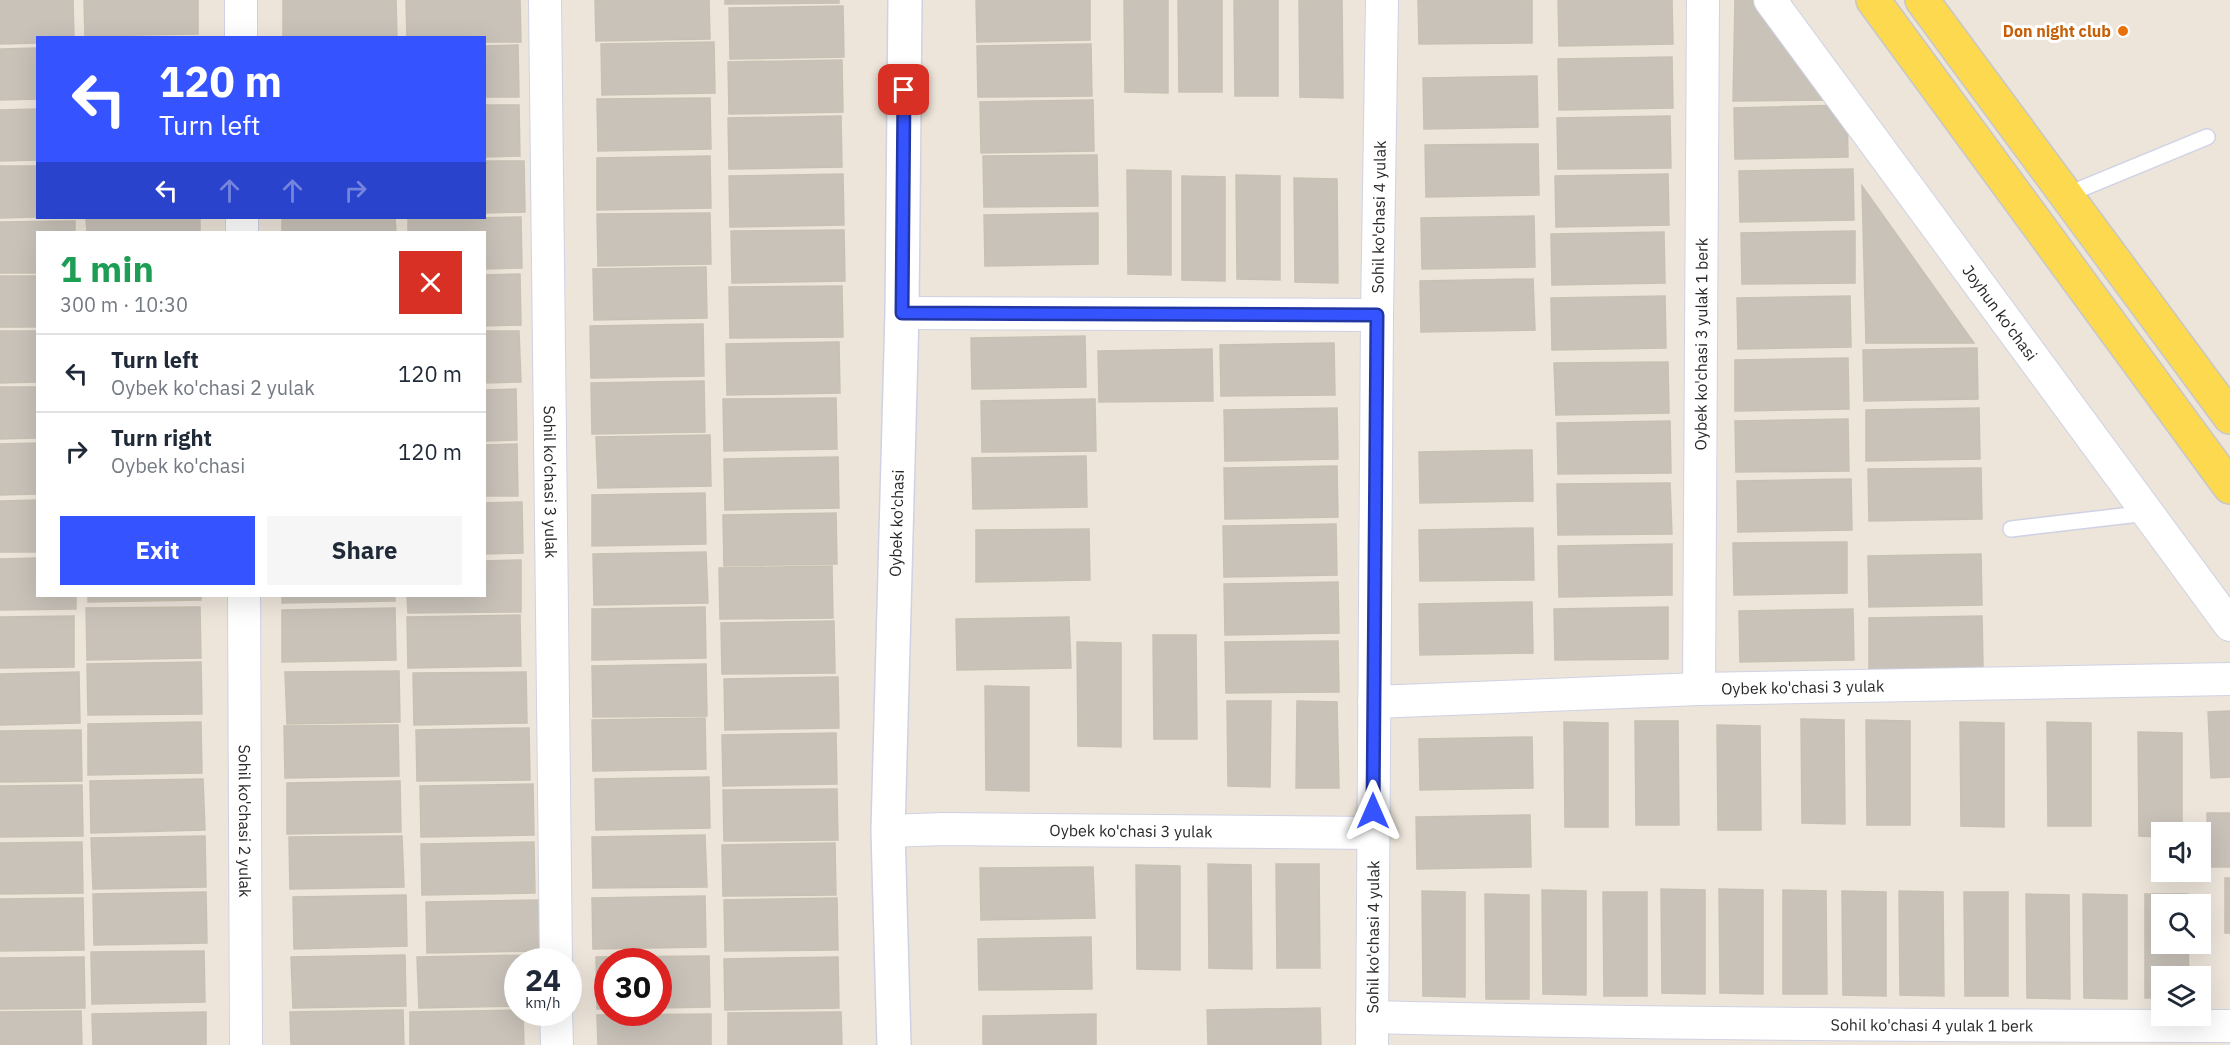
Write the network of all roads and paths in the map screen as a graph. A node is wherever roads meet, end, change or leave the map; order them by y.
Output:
1 (241, 0) edge
2 (545, 0) edge
3 (905, 0) edge
4 (1382, 0) edge
5 (1703, 0) edge
6 (1770, 0) edge
7 (1873, 0) edge
8 (1922, 0) edge
9 (241, 36) edge
10 (2207, 137) dead end
11 (2066, 195) junction
12 (902, 313) junction
13 (1377, 315) junction
14 (2230, 417) edge
15 (2230, 487) edge
16 (2148, 513) junction
17 (2011, 529) dead end
18 (244, 597) edge
19 (2230, 625) edge
20 (2230, 680) edge
21 (1698, 689) junction
22 (1374, 702) junction
23 (888, 831) junction
24 (1373, 833) junction
25 (556, 948) edge
26 (556, 1026) edge
27 (2230, 1026) edge
28 (1372, 1031) edge
29 (1632, 1034) edge
30 (1919, 1036) edge
31 (246, 1045) edge
32 (557, 1045) edge
33 (894, 1045) edge

1 - 9 street
2 - 25 street, Sohil ko'chasi 3 yulak
3 - 12 street, Oybek ko'chasi
4 - 13 street, Sohil ko'chasi 4 yulak
5 - 21 street, Oybek ko'chasi 3 yulak 1 berk
6 - 16 street, Joyhun ko'chasi
7 - 15 main road
8 - 11 main road
10 - 11 lane
11 - 14 main road
12 - 13 street
12 - 23 street, Oybek ko'chasi
13 - 22 street, Sohil ko'chasi 4 yulak
16 - 17 lane
16 - 19 street, Joyhun ko'chasi
18 - 31 street, Sohil ko'chasi 2 yulak
20 - 21 street, Oybek ko'chasi 3 yulak
21 - 22 street, Oybek ko'chasi 3 yulak
22 - 24 street, Sohil ko'chasi 4 yulak
23 - 24 street, Oybek ko'chasi 3 yulak
23 - 33 street, Oybek ko'chasi
24 - 28 street, Sohil ko'chasi 4 yulak
26 - 32 street
27 - 30 street, Sohil ko'chasi 4 yulak 1 berk
28 - 29 street, Sohil ko'chasi 4 yulak 1 berk
29 - 30 street, Sohil ko'chasi 4 yulak 1 berk

